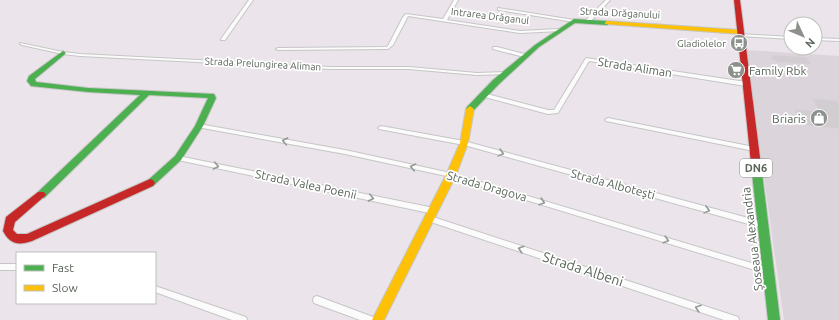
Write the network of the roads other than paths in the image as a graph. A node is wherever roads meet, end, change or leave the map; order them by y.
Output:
1 (251, 0) edge
2 (456, 0) edge
3 (608, 0) edge
4 (736, 0) edge
5 (499, 9) dead end
6 (444, 21) junction
7 (574, 21) junction
8 (587, 22) junction
9 (560, 30) junction
10 (740, 33) junction
11 (783, 37) edge
12 (223, 39) dead end
13 (823, 39) edge
14 (839, 40) edge
15 (22, 44) dead end
16 (495, 48) dead end
17 (278, 49) dead end
18 (63, 53) junction
19 (526, 56) junction
20 (506, 73) junction
21 (746, 84) junction
22 (147, 93) junction
23 (483, 94) junction
24 (608, 120) dead end
25 (199, 126) junction
26 (381, 128) dead end
27 (464, 142) junction
28 (754, 149) junction
29 (178, 158) junction
30 (451, 175) junction
31 (432, 215) junction
32 (763, 226) junction
33 (14, 266) edge
34 (0, 267) edge
35 (768, 271) junction
36 (156, 290) edge
37 (317, 300) dead end
38 (242, 320) edge
39 (370, 320) edge
40 (378, 320) edge
41 (735, 320) edge
42 (774, 320) edge

1 - 12 street
2 - 6 street
3 - 8 street
4 - 10 street, DN6
5 - 7 street, Strada Drăganului
6 - 9 street, Intrarea Drăganul
6 - 17 street, Intrarea Drăganul
7 - 8 street, Strada Drăganului
7 - 9 street, Intrarea Drăganul
8 - 10 street, Strada Drăganului
9 - 19 street
10 - 11 street
10 - 21 street, Șoseaua Alexandria / DN6
13 - 14 street
15 - 18 street, Strada Prelungirea Aliman
16 - 19 street
18 - 20 street, Strada Prelungirea Aliman
18 - 22 street
19 - 20 street
20 - 23 street
21 - 23 street, Strada Aliman
21 - 28 street, Șoseaua Alexandria / DN6
22 - 25 street
22 - 29 street
23 - 27 street
24 - 28 street
25 - 29 street
30 -> 25 street, Strada Dragova
26 - 27 street, Strada Albotești
27 - 30 street
27 -> 32 street, Strada Albotești
28 - 32 street, Șoseaua Alexandria / DN6
29 -> 31 street, Strada Valea Poenii
30 - 31 street
30 -> 35 street, Strada Dragova
31 - 40 street
41 -> 31 street, Strada Albeni
32 - 35 street, Șoseaua Alexandria / DN6
33 - 34 street
35 - 42 street, Șoseaua Alexandria / DN6
36 - 38 street
37 - 39 street

